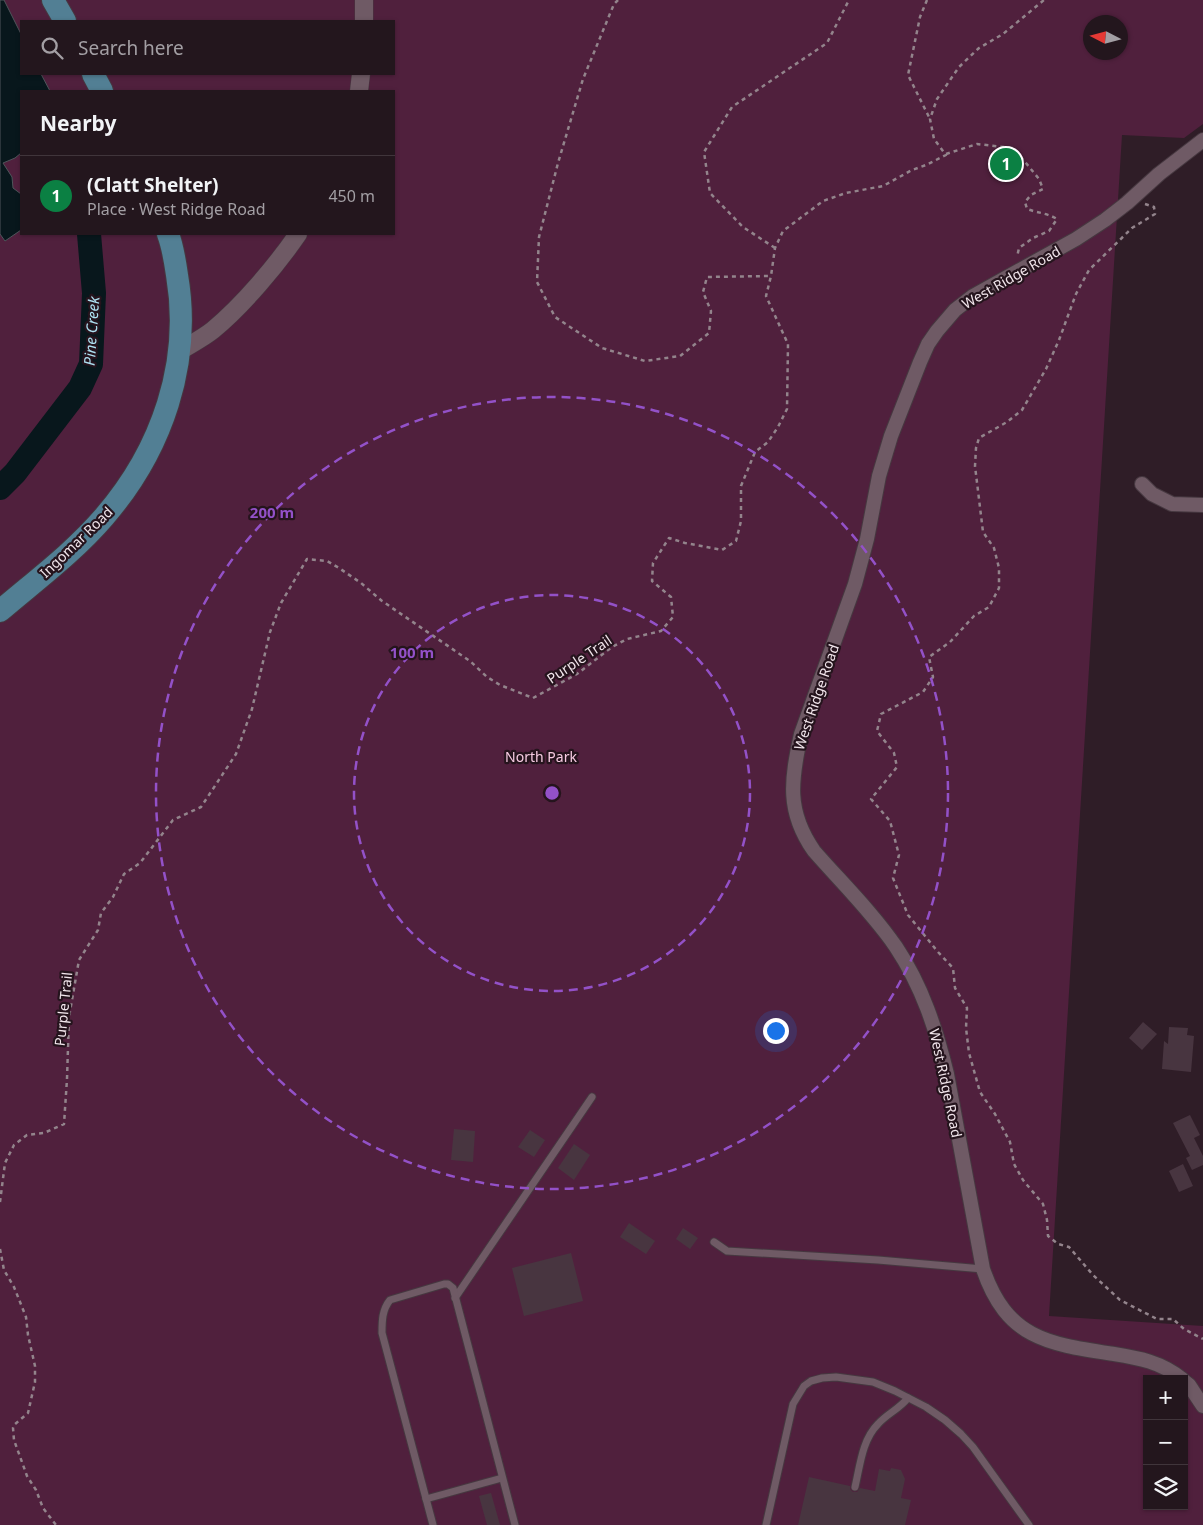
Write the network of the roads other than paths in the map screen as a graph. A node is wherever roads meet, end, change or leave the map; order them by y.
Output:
1 (53, 0) edge
2 (364, 0) edge
3 (64, 20) edge
4 (364, 20) edge
5 (94, 75) edge
6 (361, 75) edge
7 (101, 90) edge
8 (359, 90) edge
9 (1203, 140) edge
10 (168, 235) edge
11 (297, 235) edge
12 (180, 351) junction
13 (1142, 484) dead end
14 (1203, 505) edge
15 (0, 611) edge
16 (592, 1097) dead end
17 (714, 1242) dead end
18 (982, 1269) junction
19 (455, 1298) junction
20 (1176, 1375) edge
21 (1188, 1384) edge
22 (908, 1398) junction
23 (1203, 1406) edge
24 (502, 1478) junction
25 (855, 1487) dead end
26 (426, 1499) junction
27 (433, 1525) edge
28 (514, 1525) edge
29 (766, 1525) edge
30 (1029, 1525) edge

1 - 3 main road
2 - 4 street
5 - 7 main road
6 - 8 street
9 - 18 street, West Ridge Road
10 - 12 main road, Ingomar Road
11 - 12 street
12 - 15 main road, Ingomar Road
13 - 14 street
16 - 19 lane
17 - 18 lane
18 - 20 street, West Ridge Road
19 - 24 lane
19 - 26 lane
21 - 23 street, West Ridge Road
22 - 25 lane
22 - 29 lane
22 - 30 lane
24 - 26 lane
24 - 28 lane
26 - 27 lane

